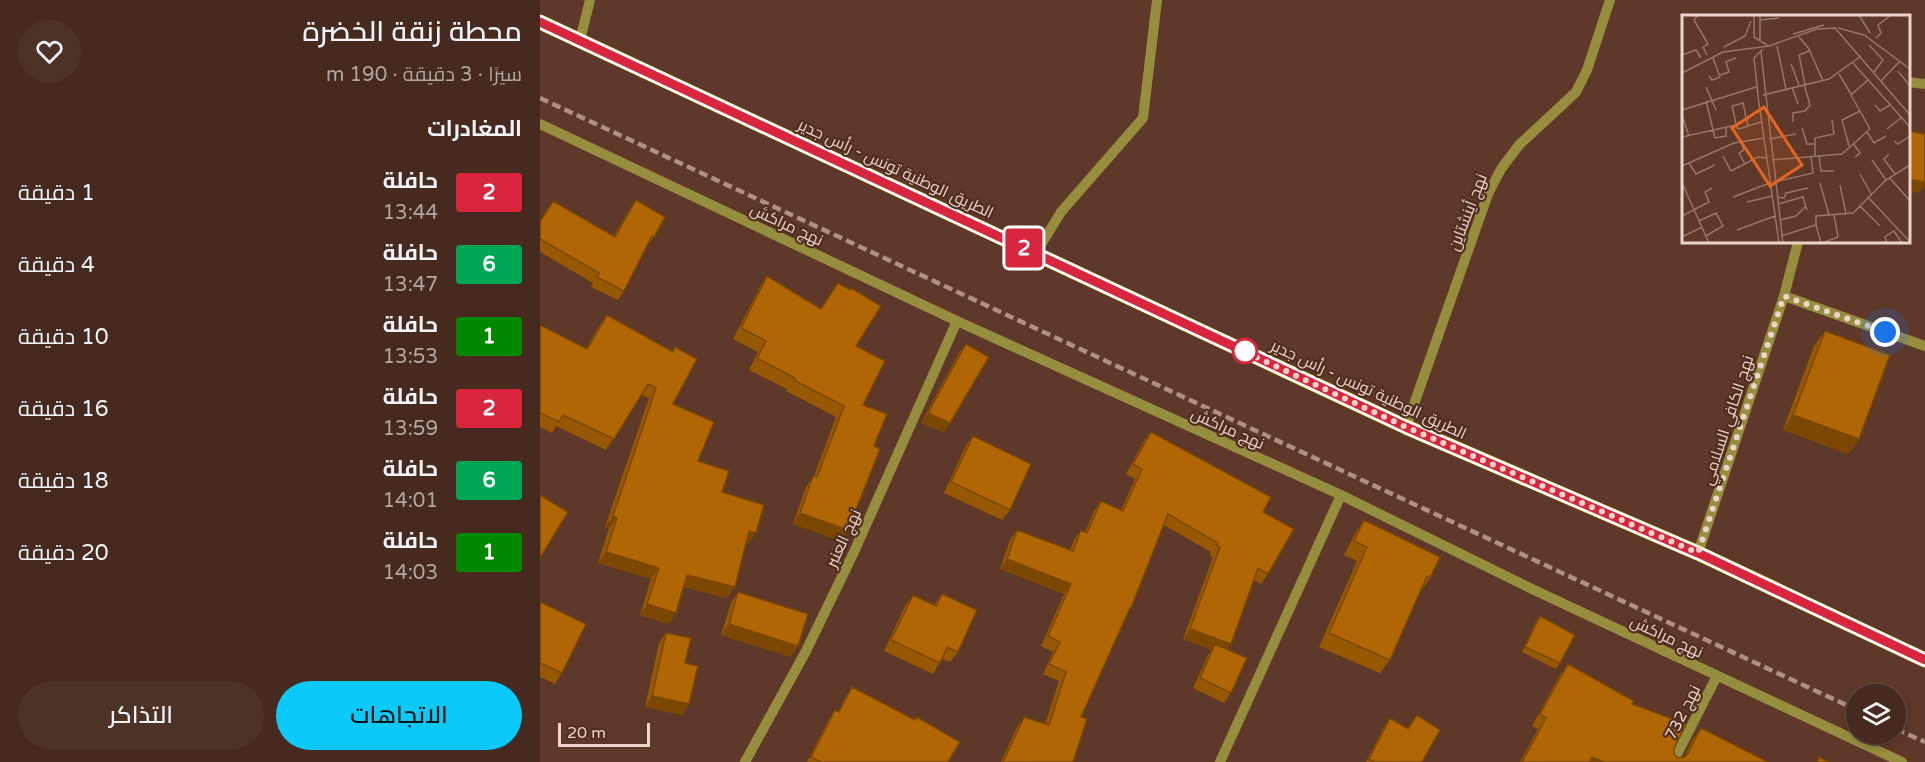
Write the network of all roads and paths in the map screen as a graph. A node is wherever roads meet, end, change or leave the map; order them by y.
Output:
1 (590, 0) edge
2 (1157, 0) edge
3 (1610, 0) edge
4 (540, 22) edge
5 (580, 40) junction
6 (1910, 82) edge
7 (1925, 84) edge
8 (540, 124) edge
9 (1798, 243) edge
10 (1036, 253) junction
11 (1784, 296) junction
12 (957, 321) junction
13 (1925, 346) edge
14 (1406, 427) junction
15 (1341, 495) junction
16 (1698, 553) junction
17 (1925, 660) edge
18 (1717, 676) junction
19 (745, 762) edge
20 (1220, 762) edge
21 (1673, 762) edge
22 (1902, 762) edge

1 - 5 street
2 - 10 street
3 - 14 street, نهج أينشتاين
4 - 5 main road, الطريق الوطنية تونس - رأس جدير
5 - 10 main road, الطريق الوطنية تونس - رأس جدير
6 - 7 street
8 - 12 street, نهج مراكش
9 - 11 street, نهج الكافي السلامي
10 - 14 main road, الطريق الوطنية تونس - رأس جدير
11 - 13 street
11 - 16 street, نهج الكافي السلامي
12 - 15 street, نهج مراكش
12 - 19 street, نهج العنبر
14 - 16 main road, الطريق الوطنية تونس - رأس جدير
15 - 18 street, نهج مراكش
15 - 20 street
16 - 17 main road, الطريق الوطنية تونس - رأس جدير
18 - 21 street, نهج 732
18 - 22 street, نهج مراكش

